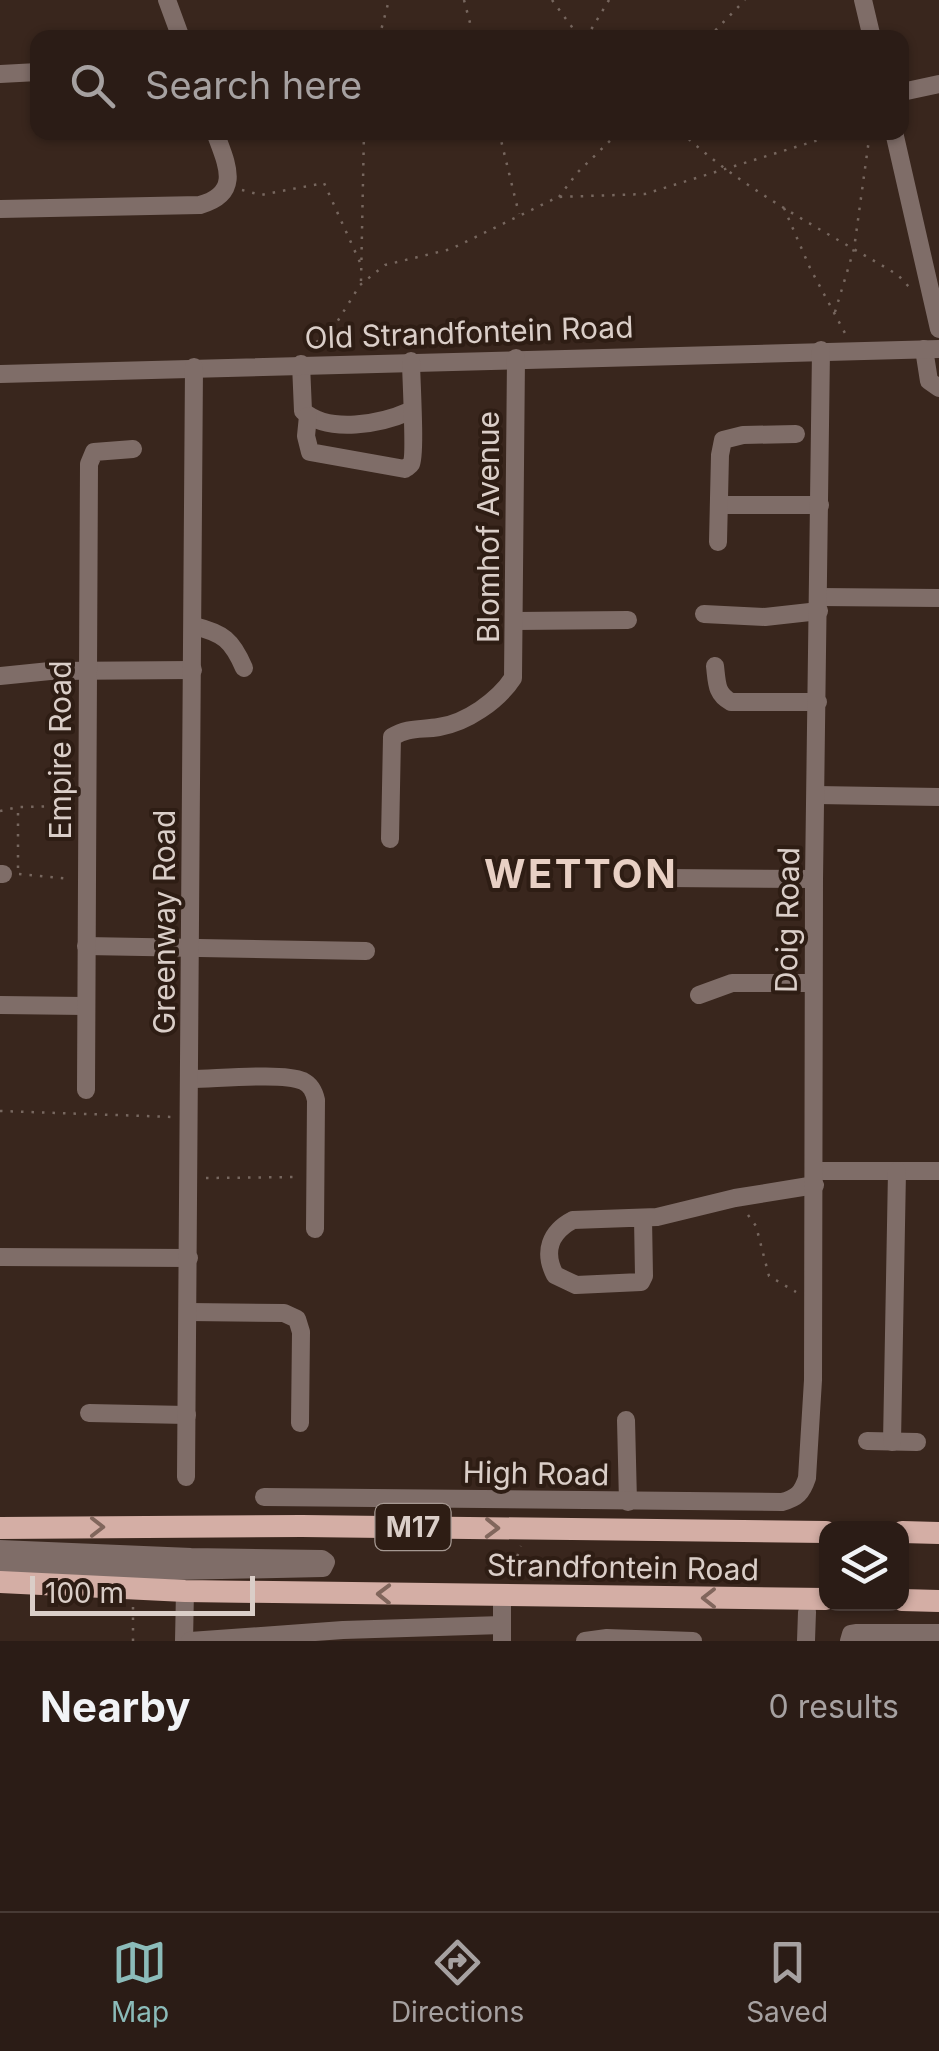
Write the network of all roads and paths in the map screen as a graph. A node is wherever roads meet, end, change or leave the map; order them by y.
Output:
1 (167, 0) edge
2 (390, 0) edge
3 (464, 0) edge
4 (552, 0) edge
5 (608, 0) edge
6 (746, 0) edge
7 (863, 0) edge
8 (178, 30) edge
9 (382, 30) edge
10 (472, 30) edge
11 (574, 30) edge
12 (591, 30) edge
13 (716, 30) edge
14 (870, 30) edge
15 (30, 72) edge
16 (0, 74) edge
17 (939, 84) edge
18 (909, 90) edge
19 (218, 140) edge
20 (364, 140) edge
21 (501, 140) edge
22 (612, 140) edge
23 (692, 140) edge
24 (820, 140) edge
25 (869, 140) edge
26 (896, 140) edge
27 (729, 170) junction
28 (226, 186) junction
29 (558, 197) junction
30 (783, 206) junction
31 (0, 209) edge
32 (520, 216) junction
33 (854, 249) junction
34 (930, 252) edge
35 (363, 269) junction
36 (360, 285) junction
37 (910, 288) dead end
38 (834, 312) junction
39 (939, 329) edge
40 (847, 337) dead end
41 (932, 349) edge
42 (822, 350) junction
43 (300, 358) junction
44 (516, 358) junction
45 (411, 361) junction
46 (194, 367) junction
47 (0, 374) edge
48 (939, 388) edge
49 (410, 410) junction
50 (308, 416) junction
51 (329, 423) junction
52 (796, 434) dead end
53 (134, 449) dead end
54 (320, 456) junction
55 (721, 505) junction
56 (820, 505) junction
57 (718, 542) dead end
58 (939, 598) edge
59 (819, 604) junction
60 (704, 614) dead end
61 (515, 620) junction
62 (628, 620) dead end
63 (194, 626) junction
64 (716, 666) dead end
65 (244, 668) dead end
66 (194, 670) junction
67 (88, 671) junction
68 (0, 676) edge
69 (818, 702) junction
70 (817, 795) junction
71 (939, 797) edge
72 (87, 806) junction
73 (18, 807) junction
74 (0, 811) edge
75 (390, 838) dead end
76 (666, 878) dead end
77 (814, 879) junction
78 (86, 880) junction
79 (86, 946) junction
80 (192, 947) junction
81 (366, 952) dead end
82 (814, 983) junction
83 (699, 995) dead end
84 (0, 1006) edge
85 (85, 1006) junction
86 (191, 1079) junction
87 (86, 1090) dead end
88 (0, 1111) edge
89 (190, 1116) junction
90 (896, 1171) junction
91 (939, 1171) edge
92 (316, 1177) junction
93 (190, 1178) junction
94 (815, 1178) junction
95 (734, 1198) junction
96 (643, 1218) junction
97 (315, 1229) dead end
98 (0, 1257) edge
99 (189, 1258) junction
100 (812, 1302) junction
101 (189, 1312) junction
102 (89, 1413) dead end
103 (187, 1416) junction
104 (626, 1420) dead end
105 (300, 1423) dead end
106 (868, 1441) dead end
107 (892, 1442) junction
108 (917, 1442) dead end
109 (186, 1477) dead end
110 (803, 1491) joint
111 (264, 1496) dead end
112 (628, 1502) junction
113 (0, 1528) edge
114 (528, 1528) junction
115 (819, 1532) edge
116 (909, 1532) edge
117 (939, 1533) edge
118 (0, 1549) edge
119 (0, 1566) edge
120 (0, 1582) edge
121 (184, 1591) junction
122 (502, 1596) junction
123 (134, 1600) dead end
124 (909, 1600) edge
125 (939, 1601) edge
126 (816, 1606) edge
127 (502, 1633) edge
128 (939, 1633) edge
129 (133, 1641) edge
130 (187, 1641) edge
131 (585, 1641) edge
132 (693, 1641) edge
133 (806, 1641) edge
134 (848, 1641) edge

1 - 8 street
2 - 9 path
3 - 10 path
4 - 11 path
5 - 12 path
6 - 13 path
7 - 14 street
15 - 16 street
17 - 18 street
19 - 28 street
20 - 35 path
21 - 32 path
22 - 29 path
23 - 27 path
24 - 27 path
25 - 33 path
26 - 34 street
27 - 29 path
27 - 30 path
28 - 31 street
28 - 35 path
29 - 32 path
30 - 33 path
30 - 38 path
32 - 36 path
33 - 37 path
33 - 38 path
34 - 39 street
35 - 36 path
36 - 43 path
38 - 40 path
41 - 42 street, Old Strandfontein Road
41 - 48 street
42 - 44 street, Old Strandfontein Road
42 - 56 street, Doig Road
43 - 45 street, Old Strandfontein Road
43 - 46 street, Old Strandfontein Road
43 - 50 street
44 - 45 street, Old Strandfontein Road
44 - 61 street, Blomhof Avenue
45 - 49 street
46 - 47 street, Old Strandfontein Road
46 - 63 street, Greenway Road
49 - 51 street
49 - 54 street
50 - 51 street
50 - 54 street
51 - 54 street
52 - 55 street
53 - 67 street, Empire Road
55 - 56 street
55 - 57 street
56 - 59 street, Doig Road
58 - 59 street
59 - 60 street
59 - 69 street, Doig Road
61 - 62 street
61 - 75 street, Blomhof Avenue
63 - 65 street
63 - 66 street, Greenway Road
64 - 69 street
66 - 67 street
66 - 80 street, Greenway Road
67 - 68 street
67 - 72 street, Empire Road
69 - 70 street, Doig Road
70 - 71 street
70 - 77 street, Doig Road
72 - 73 path
72 - 78 street, Empire Road
73 - 74 path
73 - 78 path
76 - 77 street
77 - 82 street, Doig Road
78 - 79 street, Empire Road
79 - 80 street
79 - 85 street, Empire Road
80 - 81 street
80 - 86 street, Greenway Road
82 - 83 street
82 - 94 street, Doig Road
84 - 85 street
85 - 87 street, Empire Road
86 - 89 street, Greenway Road
86 - 92 street
88 - 89 path
89 - 93 street, Greenway Road
90 - 91 street
90 - 94 street
90 - 107 street
92 - 93 path
92 - 97 street
93 - 99 street, Greenway Road
94 - 95 street
94 - 100 street, Doig Road
95 - 96 street
95 - 100 path
96 - 96 street
98 - 99 street
99 - 101 street, Greenway Road
100 - 110 street, Doig Road
101 - 103 street, Greenway Road
101 - 105 street
102 - 103 street
103 - 109 street, Greenway Road
104 - 112 street
106 - 107 street
107 - 108 street
110 - 112 street, High Road
111 - 112 street, High Road
113 -> 114 main road, Strandfontein Road / M17
114 - 115 main road, Strandfontein Road / M17
114 - 122 path
116 - 117 main road
118 - 119 street
120 - 121 main road, Strandfontein Road / M17
122 -> 121 main road, Strandfontein Road / M17
121 - 130 street
126 -> 122 main road, Strandfontein Road / M17
122 - 127 street
123 - 129 path
124 - 125 main road
126 - 133 street
127 - 130 street
128 - 134 street
131 - 132 street

